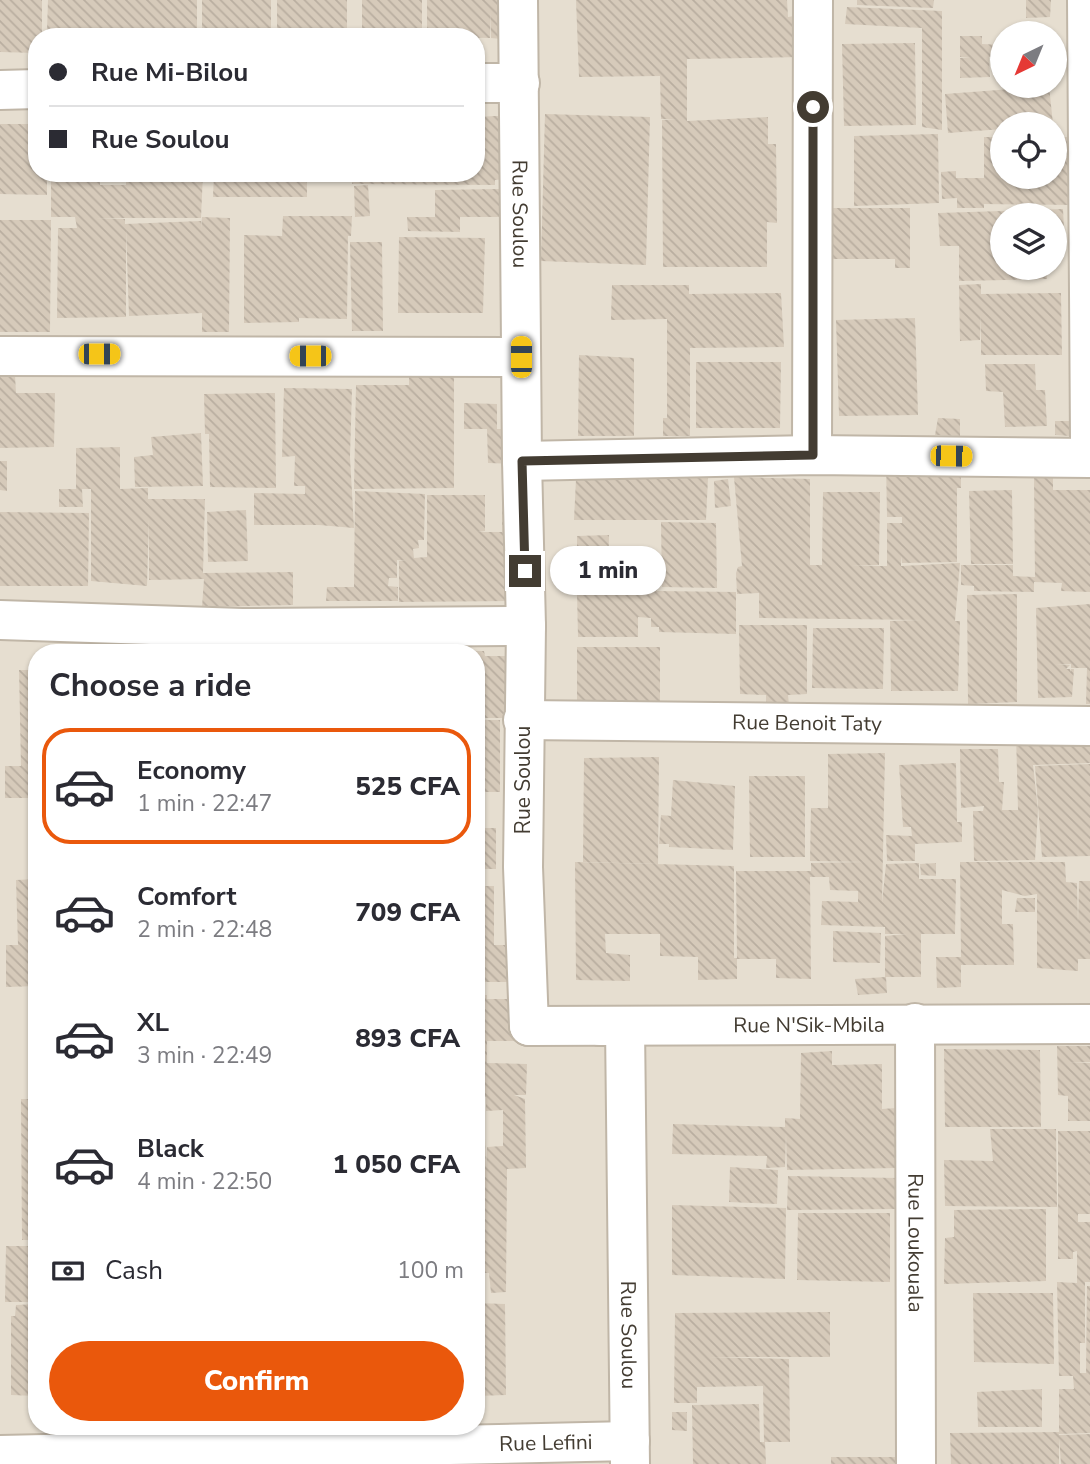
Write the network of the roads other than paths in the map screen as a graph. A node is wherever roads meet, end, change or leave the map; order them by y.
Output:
1 (518, 0) edge
2 (813, 0) edge
3 (1087, 0) edge
4 (485, 83) edge
5 (520, 83) junction
6 (28, 89) edge
7 (0, 90) edge
8 (0, 356) edge
9 (521, 357) junction
10 (1090, 440) edge
11 (813, 455) junction
12 (1090, 458) edge
13 (522, 461) junction
14 (0, 620) edge
15 (526, 626) junction
16 (242, 640) edge
17 (523, 720) junction
18 (1090, 726) edge
19 (915, 1023) junction
20 (1090, 1024) edge
21 (529, 1026) junction
22 (241, 1437) edge
23 (630, 1452) edge
24 (0, 1455) edge
25 (353, 1456) edge
26 (916, 1464) edge

1 - 5 street, Rue Soulou
2 - 11 street
3 - 10 street
4 - 5 street
5 - 9 street, Rue Soulou
6 - 7 street
8 - 9 street
9 - 13 street, Rue Soulou
11 - 12 street
11 - 13 street
13 - 15 street, Rue Soulou
14 - 16 street
15 - 16 street
15 - 17 street, Rue Soulou
17 - 18 street, Rue Benoit Taty
17 - 21 street, Rue Soulou
19 - 20 street, Rue N'Sik-Mbila
19 - 21 street, Rue N'Sik-Mbila
19 - 26 street, Rue Loukouala
21 - 23 street, Rue Soulou
22 - 24 street, Rue Lefini
22 - 25 street, Rue Lefini
23 - 25 street, Rue Lefini

